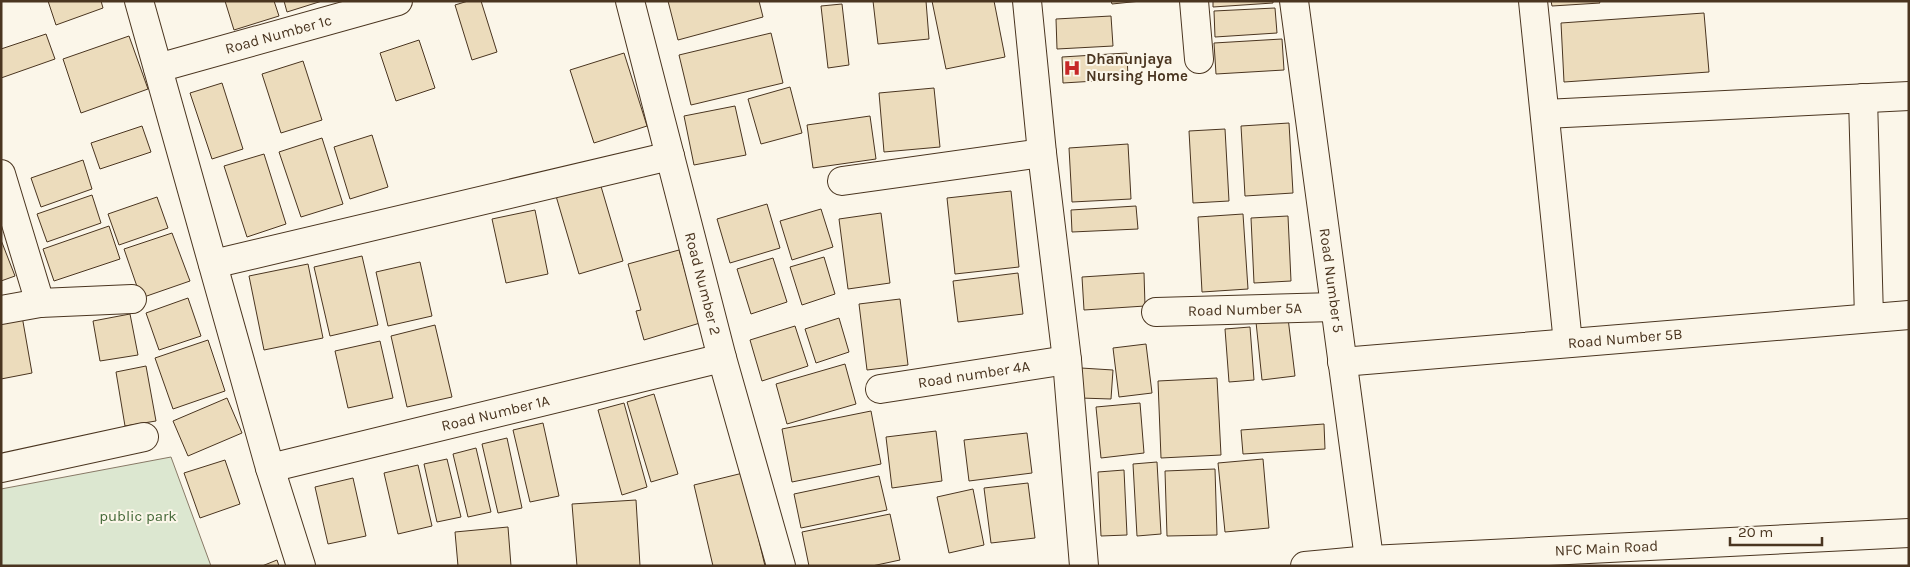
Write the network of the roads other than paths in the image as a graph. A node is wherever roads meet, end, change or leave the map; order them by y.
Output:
1 (140, 1) edge
2 (398, 1) edge
3 (630, 1) edge
4 (1026, 1) edge
5 (1194, 1) edge
6 (1294, 1) edge
7 (1533, 1) edge
8 (1199, 59) dead end
9 (158, 68) junction
10 (1909, 96) edge
11 (1863, 98) junction
12 (1545, 114) junction
13 (1042, 153) junction
14 (670, 156) junction
15 (1, 174) edge
16 (842, 181) dead end
17 (213, 264) junction
18 (132, 299) dead end
19 (40, 304) junction
20 (1334, 307) junction
21 (1, 310) edge
22 (1156, 312) dead end
23 (1909, 315) edge
24 (1869, 318) junction
25 (1568, 343) junction
26 (722, 358) junction
27 (1067, 360) junction
28 (1342, 362) junction
29 (880, 389) dead end
30 (144, 437) dead end
31 (1, 468) edge
32 (270, 468) junction
33 (1909, 532) edge
34 (1370, 563) edge
35 (301, 566) edge
36 (781, 566) edge
37 (1084, 566) edge
38 (1305, 566) edge

1 - 9 street
2 - 9 street, Road Number 1c
3 - 14 street, Road Number 2
4 - 13 street
5 - 8 street
6 - 20 street, Road Number 5
7 - 12 street
9 - 17 street
10 - 11 street
11 - 12 street
11 - 24 street
12 - 25 street
13 - 16 street
13 - 27 street
14 - 17 street
14 - 26 street, Road Number 2
15 - 19 street
17 - 32 street
18 - 19 street
19 - 21 street
20 - 22 street, Road Number 5A
20 - 28 street, Road Number 5
23 - 24 street, Road Number 5B
24 - 25 street, Road Number 5B
25 - 28 street, Road Number 5B
26 - 32 street, Road Number 1A
26 - 36 street, Road Number 2
27 - 29 street, Road number 4A
27 - 37 street
28 - 34 street, Road Number 5
30 - 31 street
32 - 35 street
33 - 34 street, NFC Main Road
34 - 38 street, NFC Main Road

